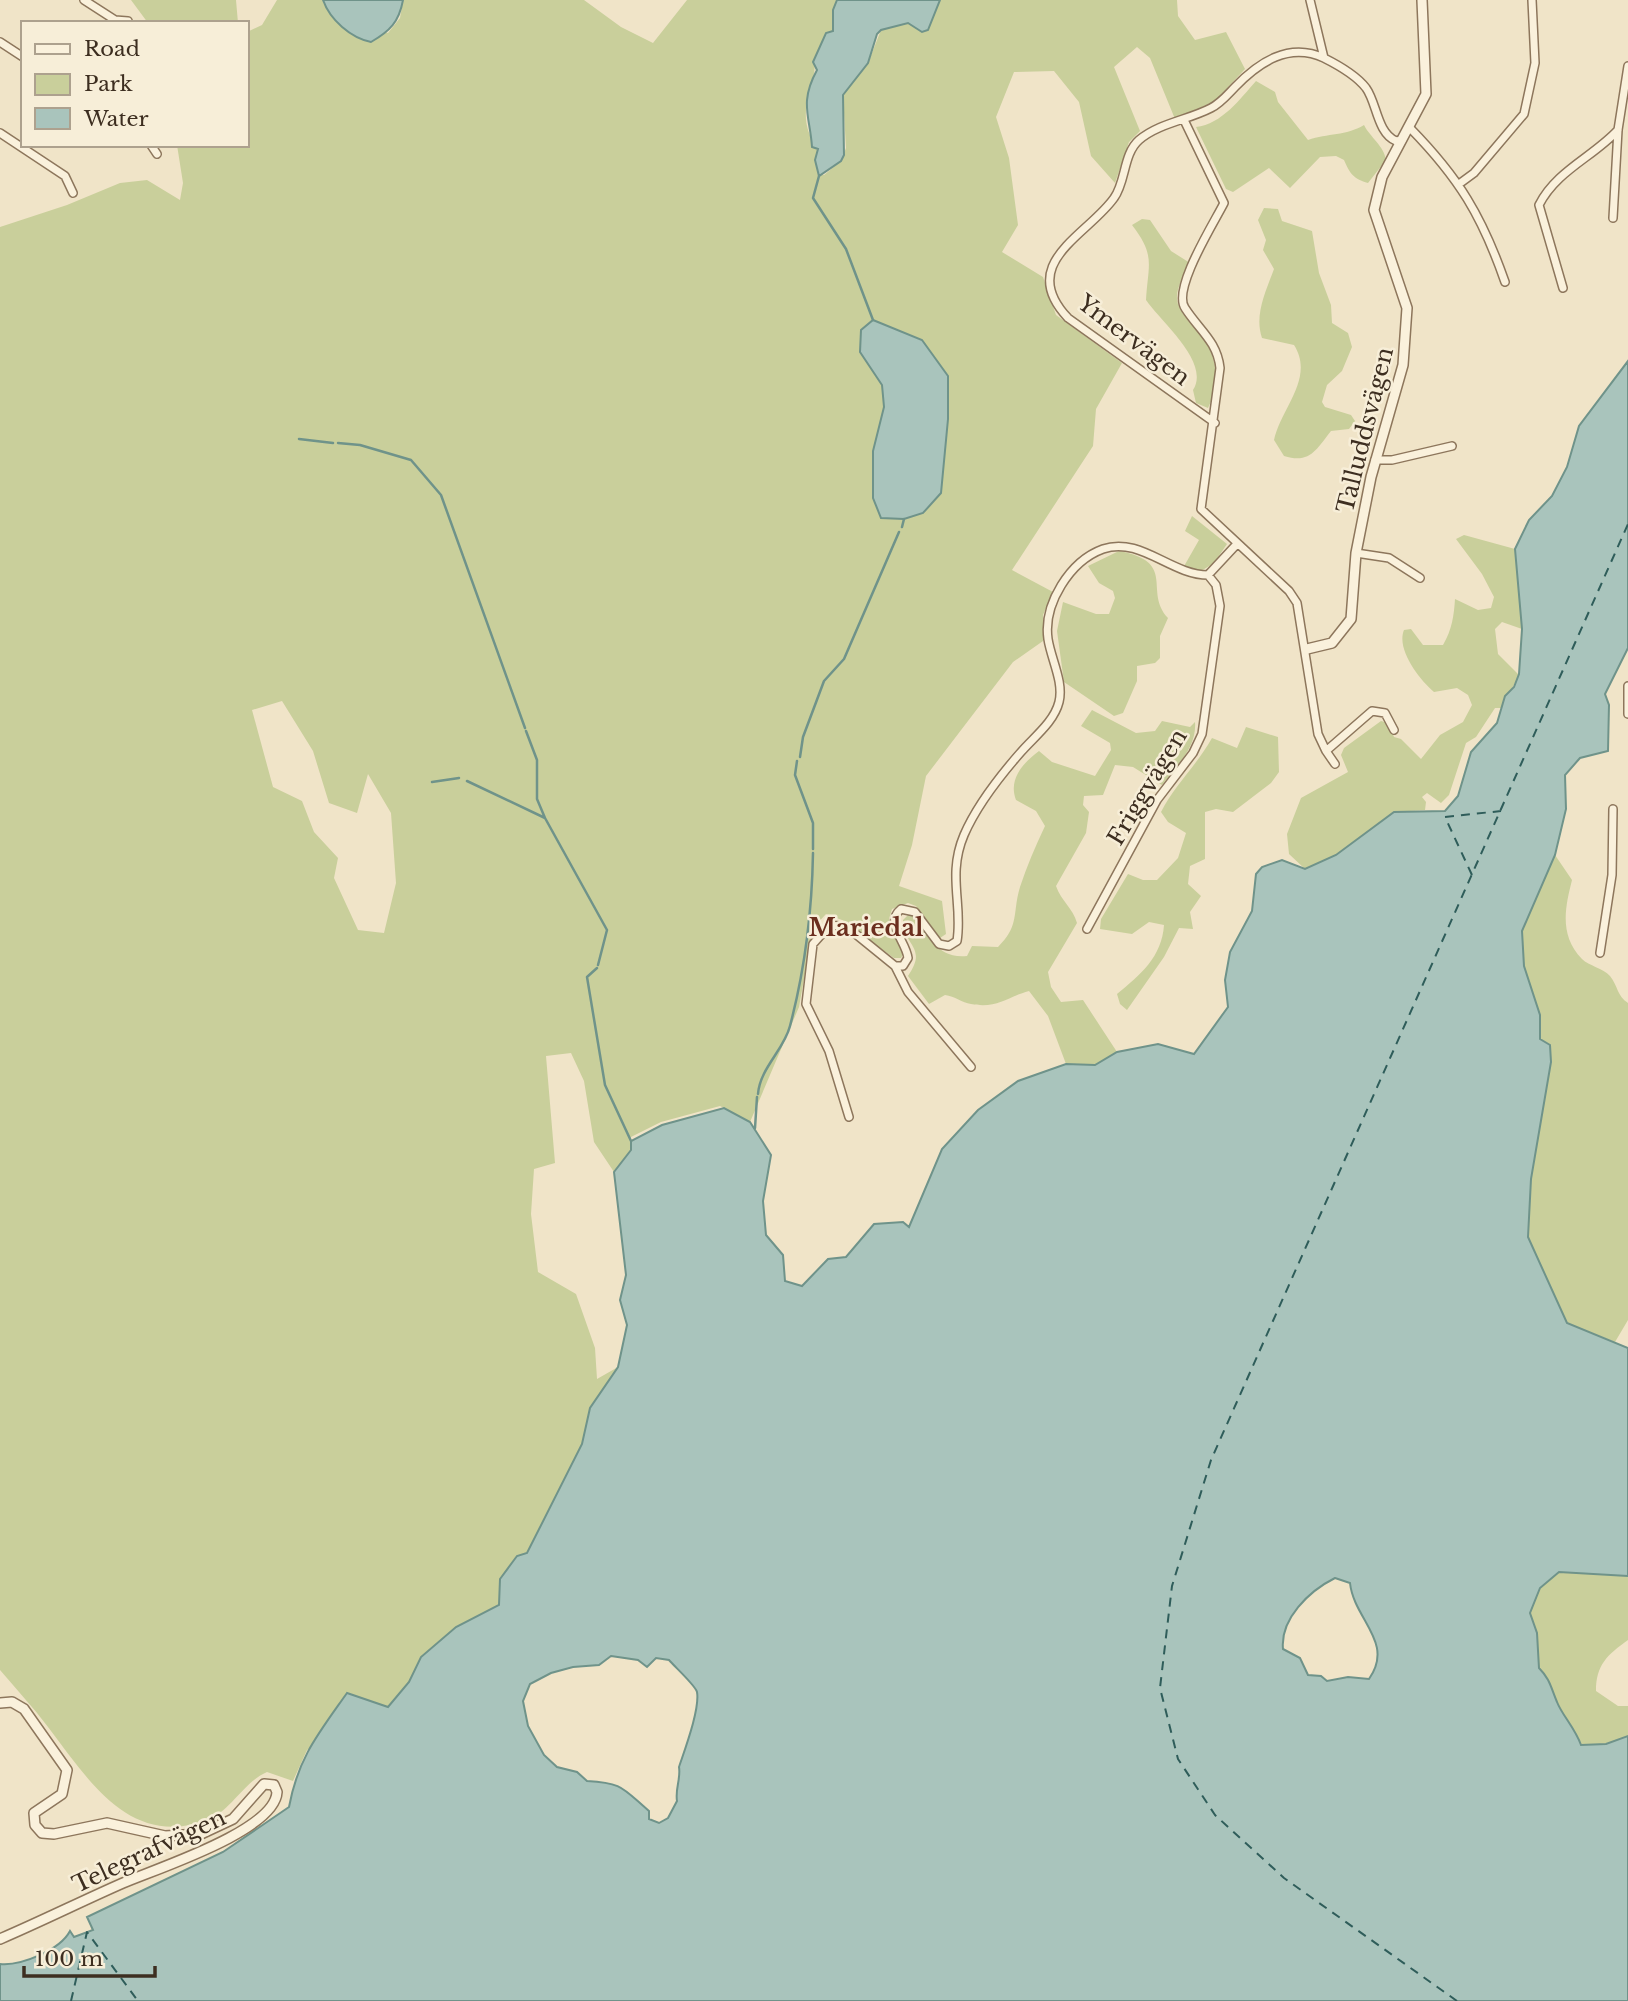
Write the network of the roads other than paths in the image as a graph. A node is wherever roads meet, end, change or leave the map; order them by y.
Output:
1 (84, 0) edge
2 (1310, 0) edge
3 (1422, 0) edge
4 (1532, 0) edge
5 (128, 21) edge
6 (0, 42) edge
7 (21, 56) edge
8 (1324, 58) junction
9 (1628, 66) edge
10 (1184, 120) junction
11 (1410, 128) junction
12 (1618, 130) junction
13 (0, 133) edge
14 (1402, 140) junction
15 (21, 147) edge
16 (21, 147) edge
17 (152, 147) edge
18 (157, 154) dead end
19 (1459, 184) junction
20 (74, 193) dead end
21 (1613, 218) dead end
22 (1505, 282) dead end
23 (1563, 288) dead end
24 (1215, 423) junction
25 (1452, 446) dead end
26 (1375, 460) junction
27 (1236, 545) junction
28 (1356, 554) junction
29 (1208, 575) junction
30 (1420, 578) dead end
31 (1307, 649) junction
32 (1628, 686) edge
33 (1628, 714) edge
34 (1394, 730) dead end
35 (1326, 751) junction
36 (1335, 764) dead end
37 (1613, 809) dead end
38 (1087, 929) dead end
39 (1600, 953) dead end
40 (895, 967) junction
41 (971, 1068) dead end
42 (849, 1117) dead end
43 (0, 1703) edge
44 (0, 1939) edge

1 - 5 street
2 - 8 street
3 - 11 street, Talluddsvägen
4 - 19 street
6 - 7 street
8 - 10 street, Ymervägen
8 - 14 street
9 - 12 street
10 - 24 street
10 - 24 street, Ymervägen
11 - 14 street, Talluddsvägen
11 - 19 street
12 - 21 street
12 - 23 street
13 - 16 street
14 - 26 street, Talluddsvägen
15 - 20 street
17 - 18 street
19 - 22 street
24 - 27 street
25 - 26 street
26 - 28 street, Talluddsvägen
27 - 29 street
27 - 31 street
28 - 30 street
28 - 31 street, Talluddsvägen
29 - 38 street, Friggvägen
29 - 40 street
31 - 35 street
32 - 33 street
34 - 35 street
35 - 36 street
37 - 39 street
40 - 41 street
40 - 42 street
43 - 44 street, Telegrafvägen

